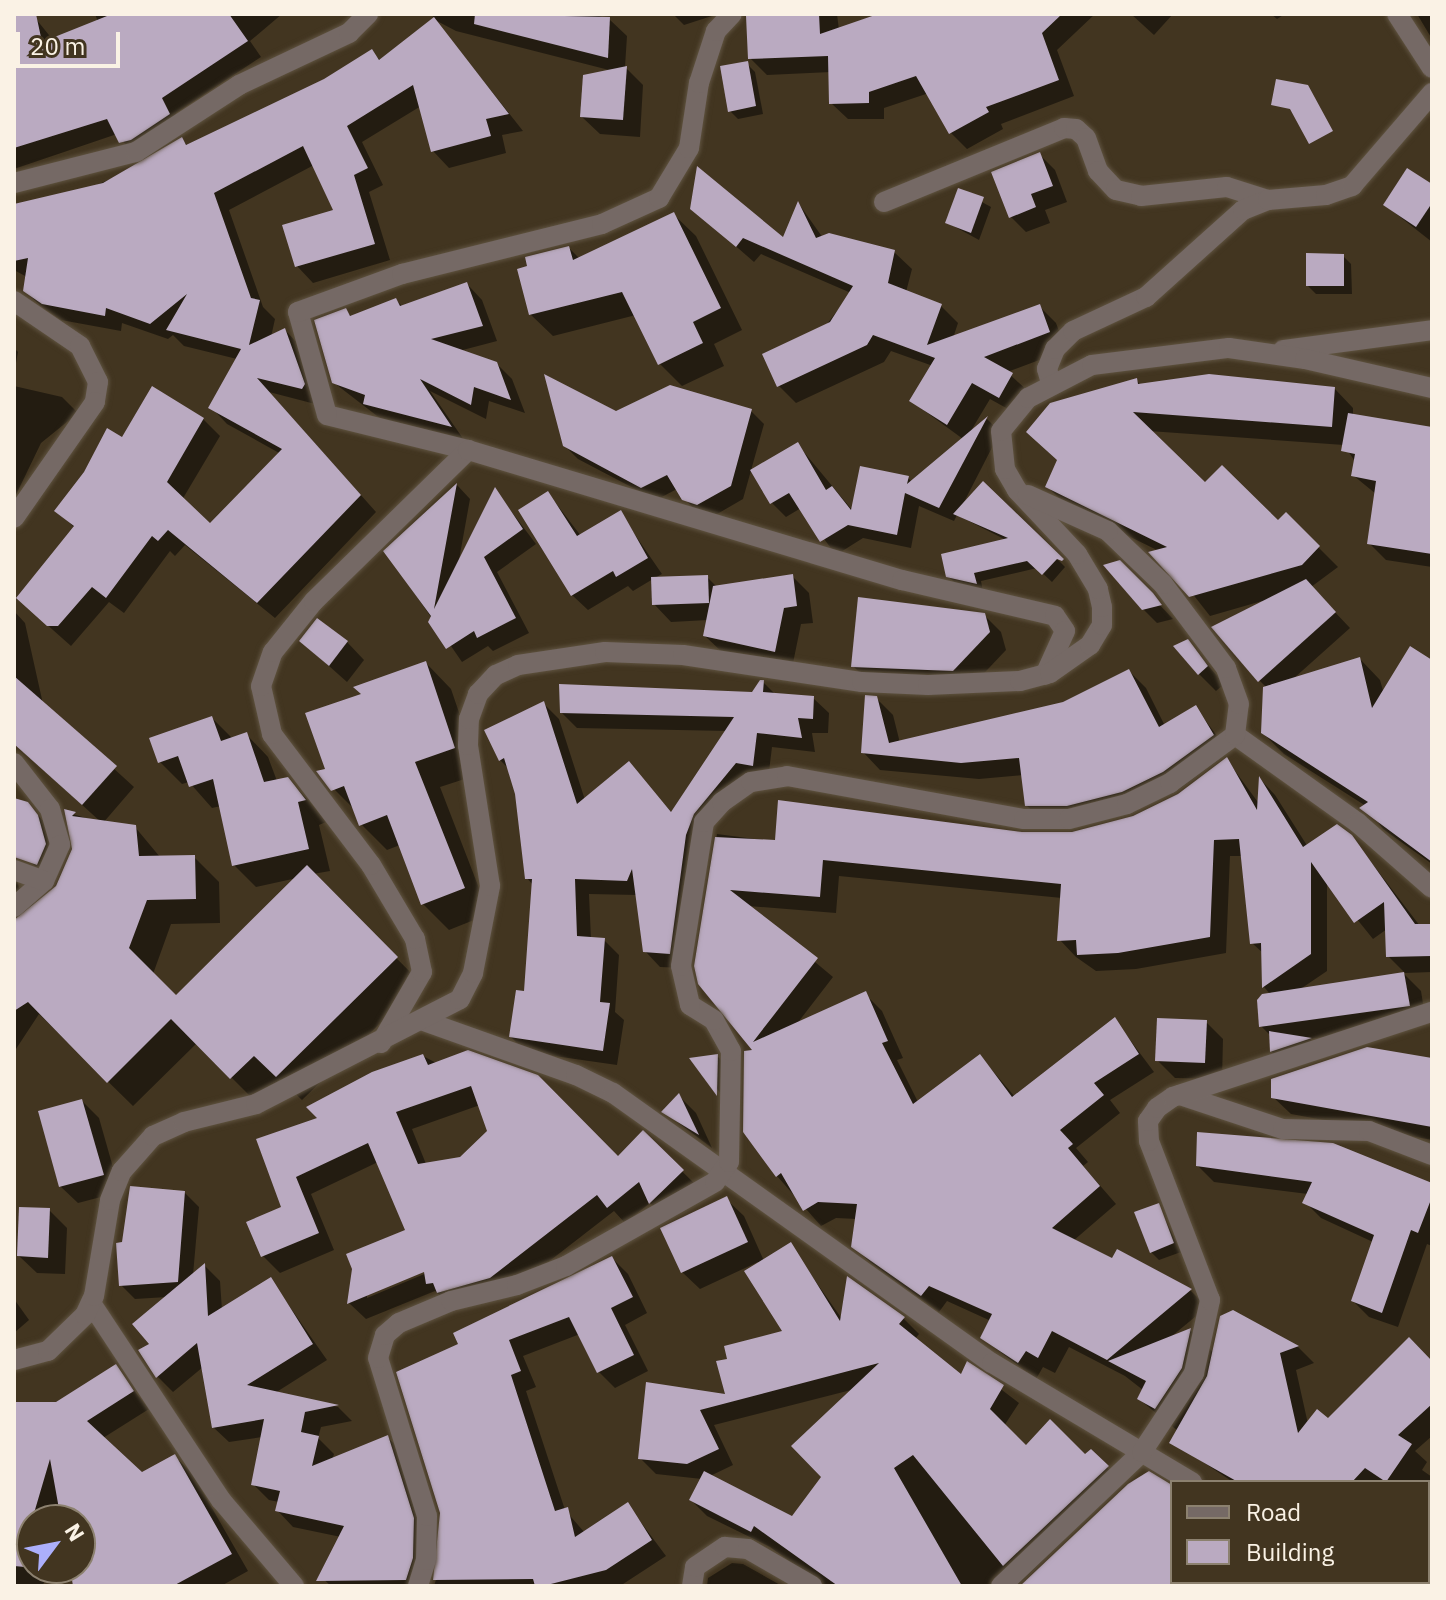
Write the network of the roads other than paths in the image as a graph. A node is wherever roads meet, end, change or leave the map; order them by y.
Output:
1 (368, 14) edge
2 (732, 14) edge
3 (1397, 14) edge
4 (1432, 68) edge
5 (1432, 93) edge
6 (14, 183) edge
7 (1268, 200) junction
8 (884, 202) dead end
9 (14, 301) edge
10 (1432, 330) edge
11 (1272, 353) junction
12 (1051, 383) junction
13 (1432, 388) edge
14 (468, 450) junction
15 (1017, 490) junction
16 (14, 518) edge
17 (1045, 675) junction
18 (1235, 735) junction
19 (14, 763) edge
20 (14, 870) edge
21 (44, 881) junction
22 (1432, 888) edge
23 (14, 907) edge
24 (1432, 1012) edge
25 (424, 1021) junction
26 (381, 1043) junction
27 (1180, 1095) junction
28 (1432, 1155) edge
29 (723, 1174) junction
30 (91, 1303) junction
31 (14, 1360) edge
32 (1142, 1452) junction
33 (1189, 1480) edge
34 (294, 1586) edge
35 (418, 1586) edge
36 (692, 1586) edge
37 (812, 1586) edge
38 (1001, 1586) edge

1 - 6 street
2 - 14 street
3 - 4 street
5 - 7 street
7 - 8 street
7 - 12 street
9 - 16 street
10 - 11 street
11 - 12 street
11 - 13 street
12 - 15 street
14 - 17 street
14 - 26 street
15 - 17 street
15 - 18 street
17 - 25 street
18 - 22 street
18 - 29 street
19 - 21 street
20 - 21 street
21 - 23 street
24 - 27 street
25 - 26 street
25 - 29 street
26 - 30 street
27 - 28 street
27 - 32 street
29 - 32 street
29 - 35 street
30 - 31 street
30 - 34 street
32 - 33 street
32 - 38 street
36 - 37 street

